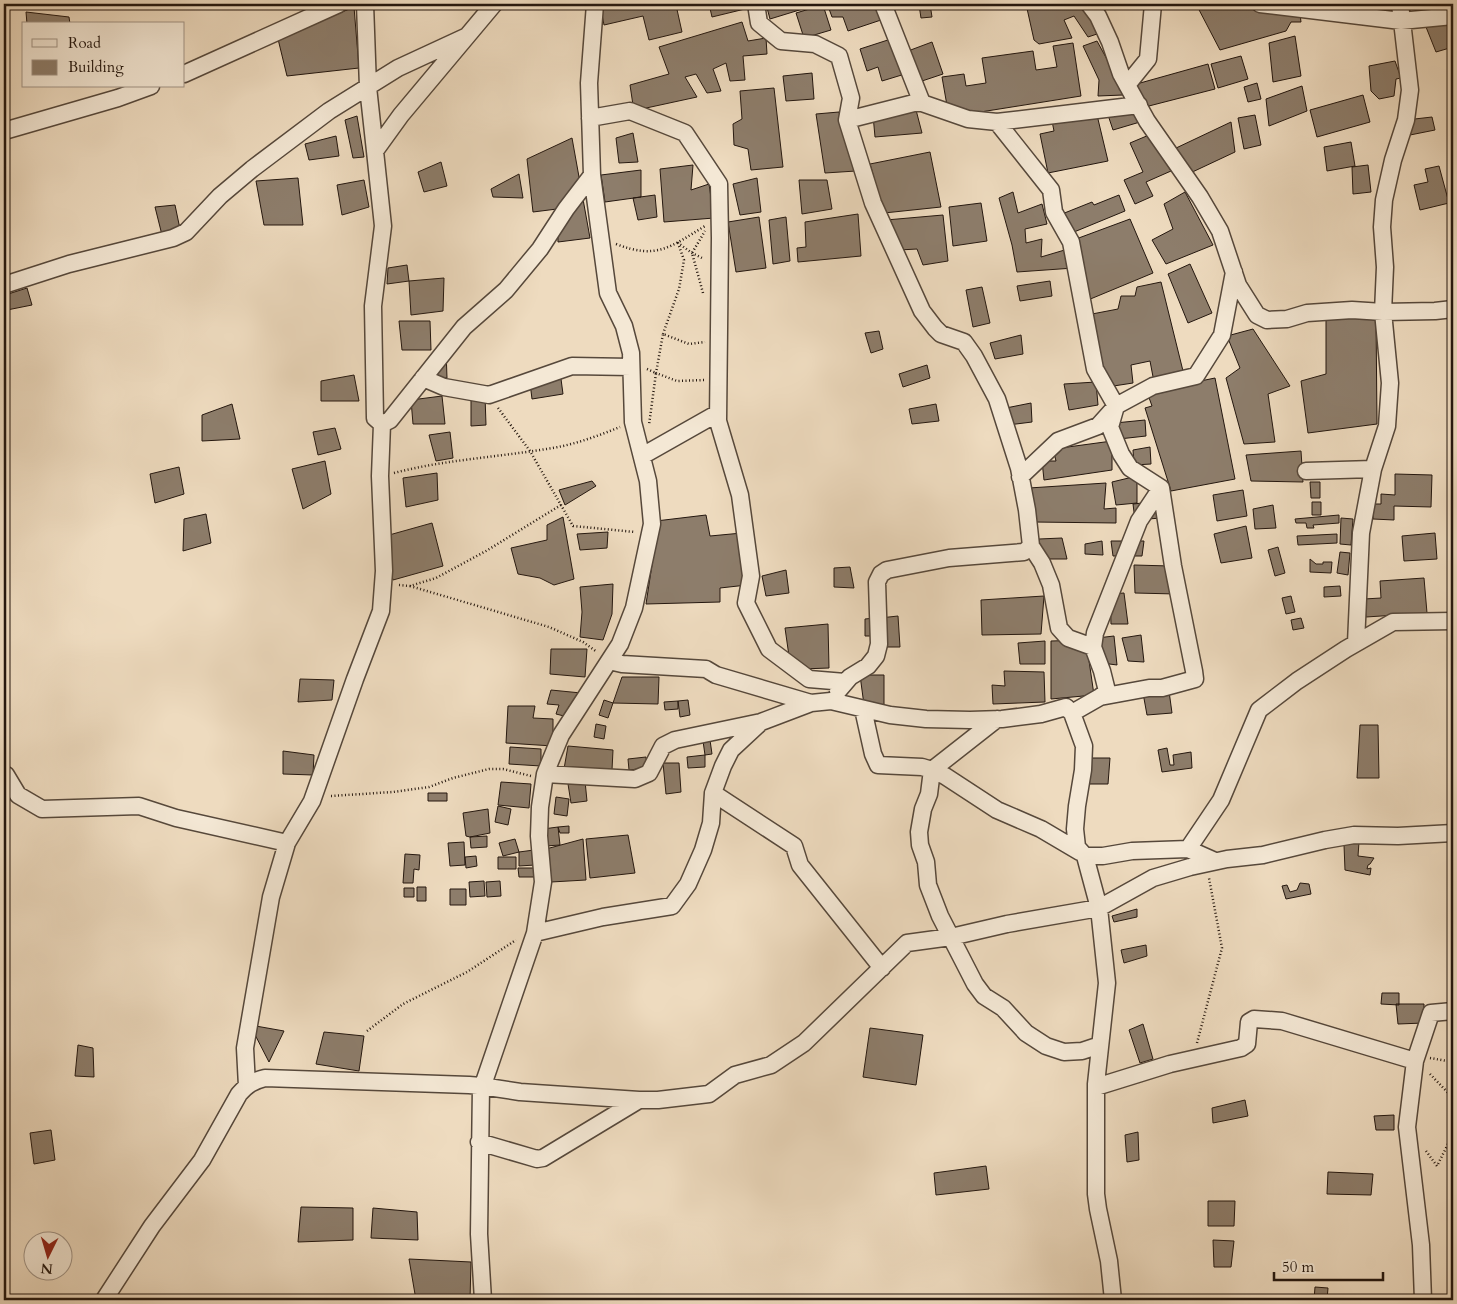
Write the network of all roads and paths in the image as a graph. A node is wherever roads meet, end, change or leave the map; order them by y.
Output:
1 (339, 4) edge
2 (365, 4) edge
3 (494, 4) edge
4 (595, 4) edge
5 (756, 4) edge
6 (883, 4) edge
7 (1089, 4) edge
8 (1153, 4) edge
9 (1260, 4) edge
10 (1400, 4) edge
11 (1453, 16) edge
12 (1401, 21) junction
13 (465, 37) junction
14 (185, 74) edge
15 (1127, 85) junction
16 (368, 87) junction
17 (146, 88) edge
18 (922, 103) junction
19 (1139, 106) junction
20 (590, 118) junction
21 (847, 120) junction
22 (997, 122) junction
23 (4, 131) edge
24 (375, 151) junction
25 (592, 175) junction
26 (708, 224) dead end
27 (600, 238) junction
28 (678, 243) junction
29 (720, 266) junction
30 (1234, 272) junction
31 (4, 285) edge
32 (1453, 309) edge
33 (1383, 312) junction
34 (663, 334) junction
35 (719, 340) junction
36 (631, 367) junction
37 (423, 378) junction
38 (719, 380) junction
39 (489, 394) junction
40 (1116, 406) junction
41 (718, 413) junction
42 (633, 422) junction
43 (382, 424) junction
44 (530, 451) junction
45 (642, 456) junction
46 (1373, 469) junction
47 (1306, 471) dead end
48 (380, 476) junction
49 (1020, 477) junction
50 (1161, 488) junction
51 (561, 505) junction
52 (650, 534) junction
53 (1031, 546) junction
54 (383, 583) junction
55 (410, 586) junction
56 (1453, 621) edge
57 (1356, 643) junction
58 (1093, 647) junction
59 (609, 661) junction
60 (845, 682) junction
61 (1100, 697) junction
62 (830, 701) junction
63 (811, 703) junction
64 (863, 709) junction
65 (1072, 713) junction
66 (997, 719) junction
67 (761, 722) junction
68 (932, 770) junction
69 (4, 775) edge
70 (544, 777) junction
71 (713, 793) junction
72 (314, 796) junction
73 (1449, 832) edge
74 (287, 843) junction
75 (1188, 849) junction
76 (1083, 854) junction
77 (1211, 862) junction
78 (1099, 908) junction
79 (535, 930) junction
80 (950, 937) junction
81 (882, 968) junction
82 (1453, 1011) edge
83 (367, 1032) dead end
84 (1100, 1045) junction
85 (1416, 1058) junction
86 (1193, 1059) junction
87 (1453, 1062) edge
88 (247, 1086) junction
89 (481, 1086) junction
90 (1096, 1087) junction
91 (1453, 1098) edge
92 (639, 1100) junction
93 (1453, 1134) edge
94 (480, 1142) junction
95 (1436, 1166) dead end
96 (104, 1300) edge
97 (483, 1300) edge
98 (1113, 1300) edge
99 (1423, 1300) edge

1 - 14 street
2 - 16 street
3 - 13 street
4 - 20 street
5 - 21 street
6 - 18 street
7 - 15 street
8 - 15 street
9 - 12 street
10 - 12 street
11 - 12 street
12 - 33 street
13 - 16 street
13 - 24 street
15 - 19 street
16 - 24 street
16 - 31 street
17 - 23 street
18 - 21 street
18 - 22 street
19 - 22 street
19 - 30 street
20 - 25 street
20 - 29 street
21 - 49 street
22 - 40 street
24 - 43 street
25 - 27 street
25 - 37 street
26 - 28 path
27 - 28 path
27 - 36 street
28 - 29 path
28 - 34 path
29 - 35 street
30 - 33 street
30 - 40 street
32 - 33 street
33 - 46 street
34 - 35 path
34 - 38 path
35 - 38 street
36 - 39 street
36 - 42 street
37 - 39 street
37 - 43 street
38 - 41 street
39 - 44 path
40 - 49 street
40 - 50 street
41 - 45 street
41 - 60 street
42 - 44 path
42 - 45 street
43 - 48 street
44 - 48 path
44 - 51 path
45 - 52 street
46 - 47 street
46 - 57 street
48 - 54 street
49 - 53 street
50 - 58 street
50 - 61 street
51 - 52 path
51 - 55 path
52 - 59 street
53 - 58 street
53 - 60 street
54 - 55 path
54 - 72 street
55 - 59 path
56 - 57 street
57 - 75 street
58 - 61 street
59 - 63 street
59 - 70 street
60 - 62 street
61 - 65 street
62 - 63 street
62 - 64 street
63 - 67 street
64 - 66 street
64 - 68 street
65 - 66 street
65 - 76 street
66 - 68 street
67 - 70 street
67 - 71 street
68 - 76 street
68 - 80 street
69 - 74 street
70 - 72 path
70 - 79 street
71 - 79 street
71 - 81 street
72 - 74 street
73 - 77 street
74 - 88 street
75 - 76 street
75 - 77 street
76 - 78 street
77 - 78 street
77 - 86 path
78 - 80 street
78 - 84 street
79 - 83 path
79 - 89 street
80 - 81 street
80 - 84 street
81 - 92 street
82 - 85 street
84 - 90 street
85 - 86 street
85 - 87 path
85 - 91 path
85 - 99 street
86 - 90 street
88 - 89 street
88 - 96 street
89 - 92 street
89 - 94 street
90 - 98 street
92 - 94 street
93 - 95 path
94 - 97 street

